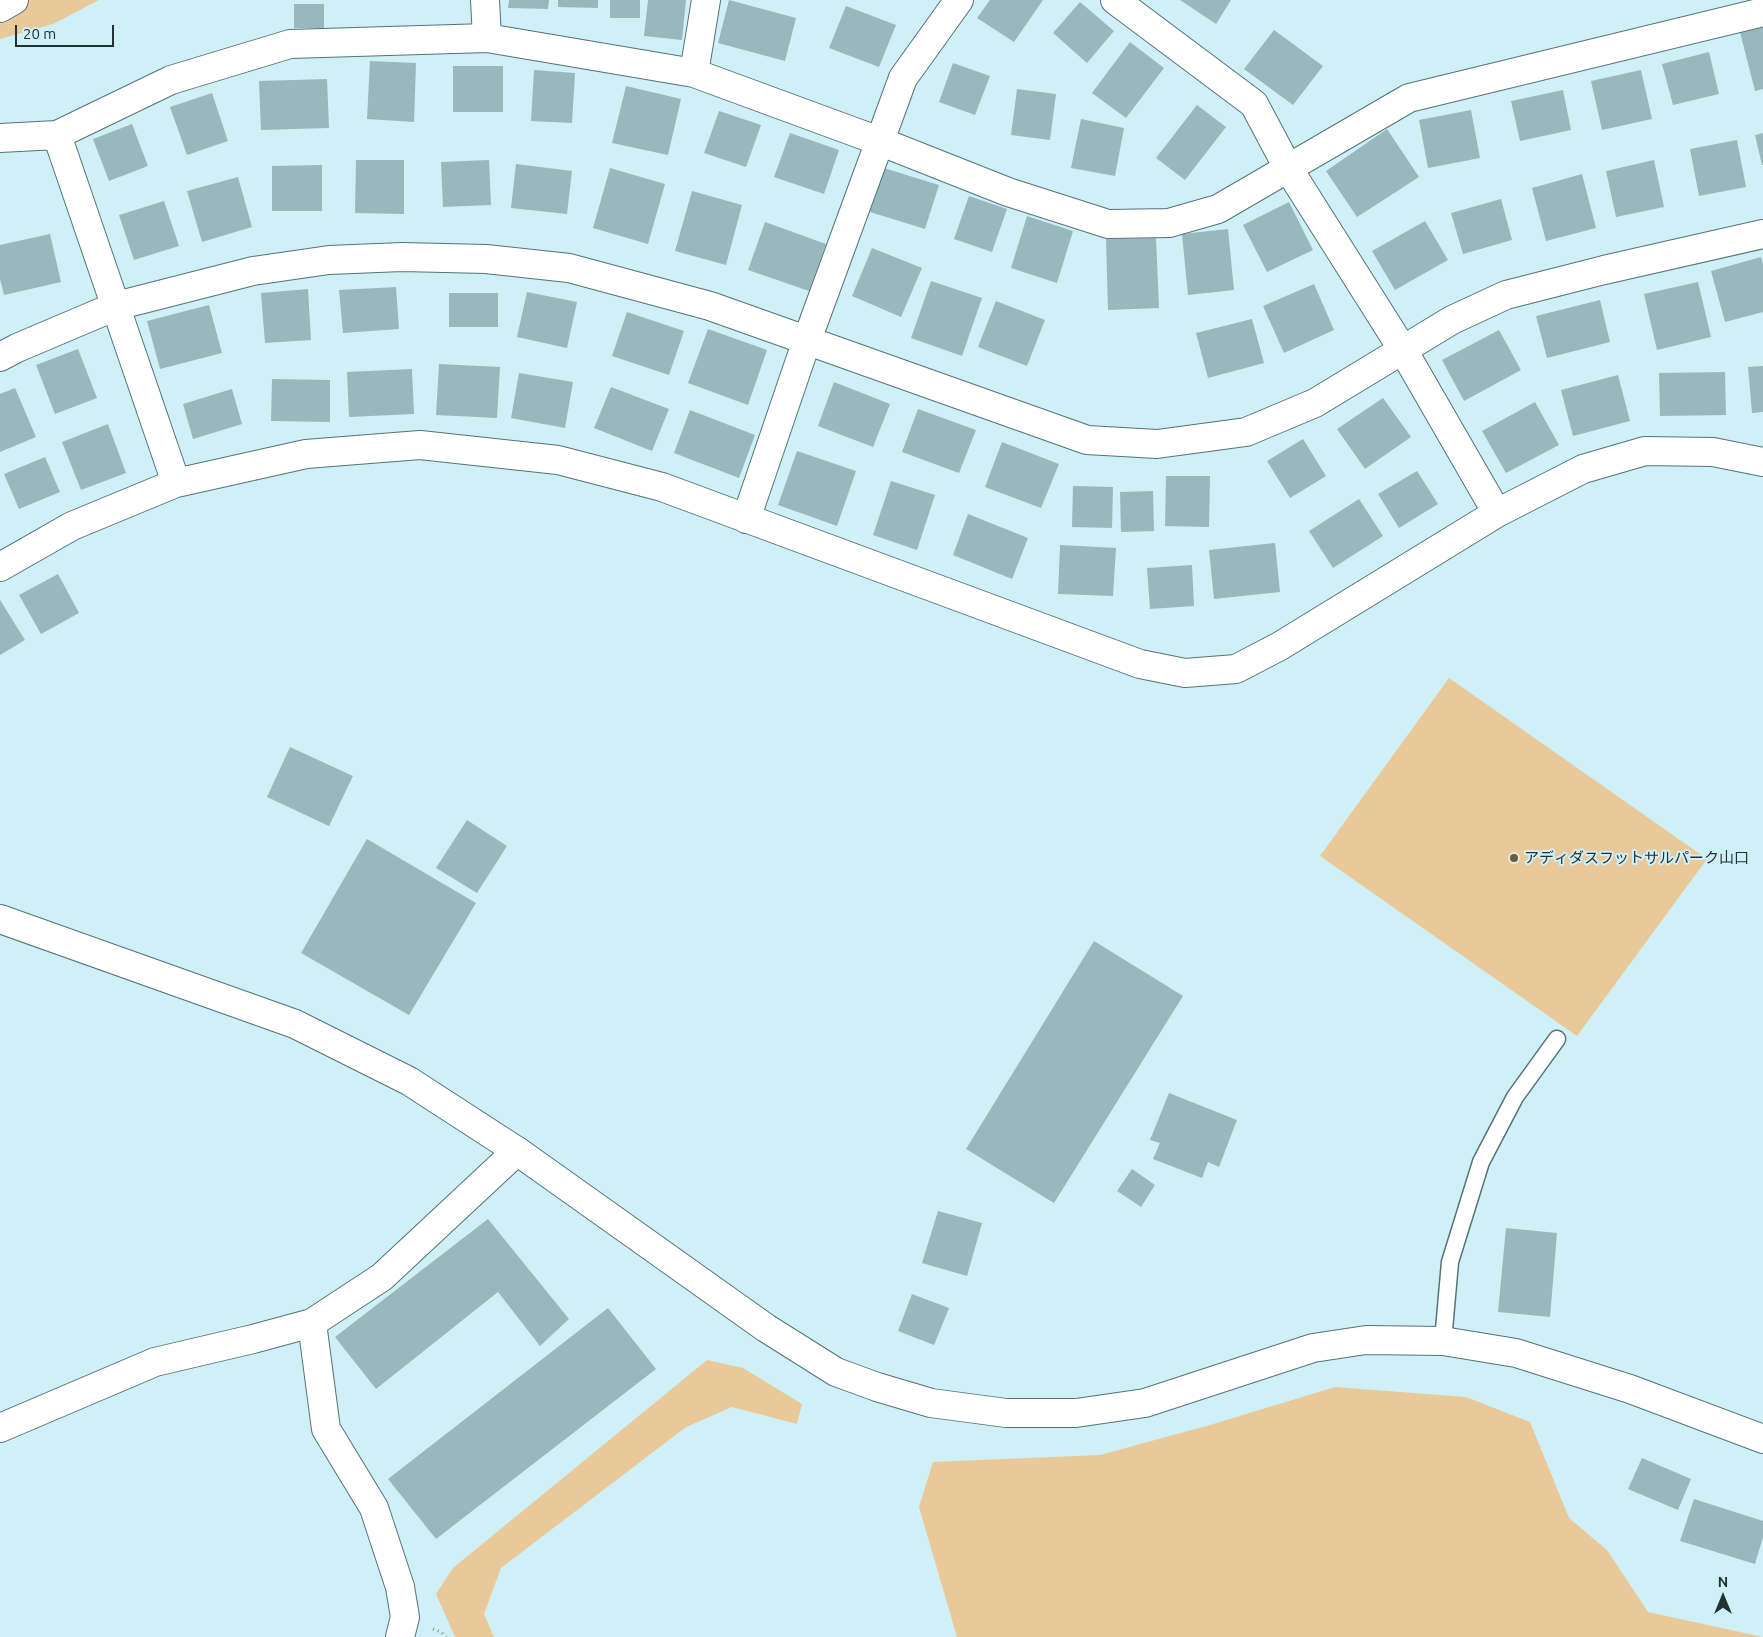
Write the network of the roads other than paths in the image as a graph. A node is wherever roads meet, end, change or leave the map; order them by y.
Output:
1 (14, 0) edge
2 (485, 0) edge
3 (706, 0) edge
4 (959, 0) edge
5 (1115, 0) edge
6 (0, 8) edge
7 (1763, 12) edge
8 (487, 38) junction
9 (694, 73) junction
10 (57, 135) junction
11 (0, 138) edge
12 (879, 141) junction
13 (1288, 168) junction
14 (1763, 234) edge
15 (116, 306) junction
16 (807, 340) junction
17 (1403, 350) junction
18 (0, 358) edge
19 (1763, 462) edge
20 (176, 483) junction
21 (1497, 513) junction
22 (746, 519) junction
23 (0, 567) edge
24 (0, 919) edge
25 (1557, 1039) dead end
26 (517, 1151) junction
27 (312, 1322) junction
28 (1443, 1341) junction
29 (0, 1428) edge
30 (1763, 1439) edge
31 (400, 1637) edge

1 - 6 street
2 - 8 street
3 - 9 street
4 - 12 street
5 - 13 street
7 - 13 street
8 - 9 street
8 - 10 street
9 - 12 street
10 - 11 street
10 - 15 street
12 - 13 street
12 - 16 street
13 - 17 street
14 - 17 street
15 - 16 street
15 - 18 street
15 - 20 street
16 - 17 street
16 - 22 street
17 - 21 street
19 - 21 street
20 - 22 street
20 - 23 street
21 - 22 street
24 - 26 street
25 - 28 lane
26 - 27 street
26 - 28 street
27 - 29 street
27 - 31 street
28 - 30 street

